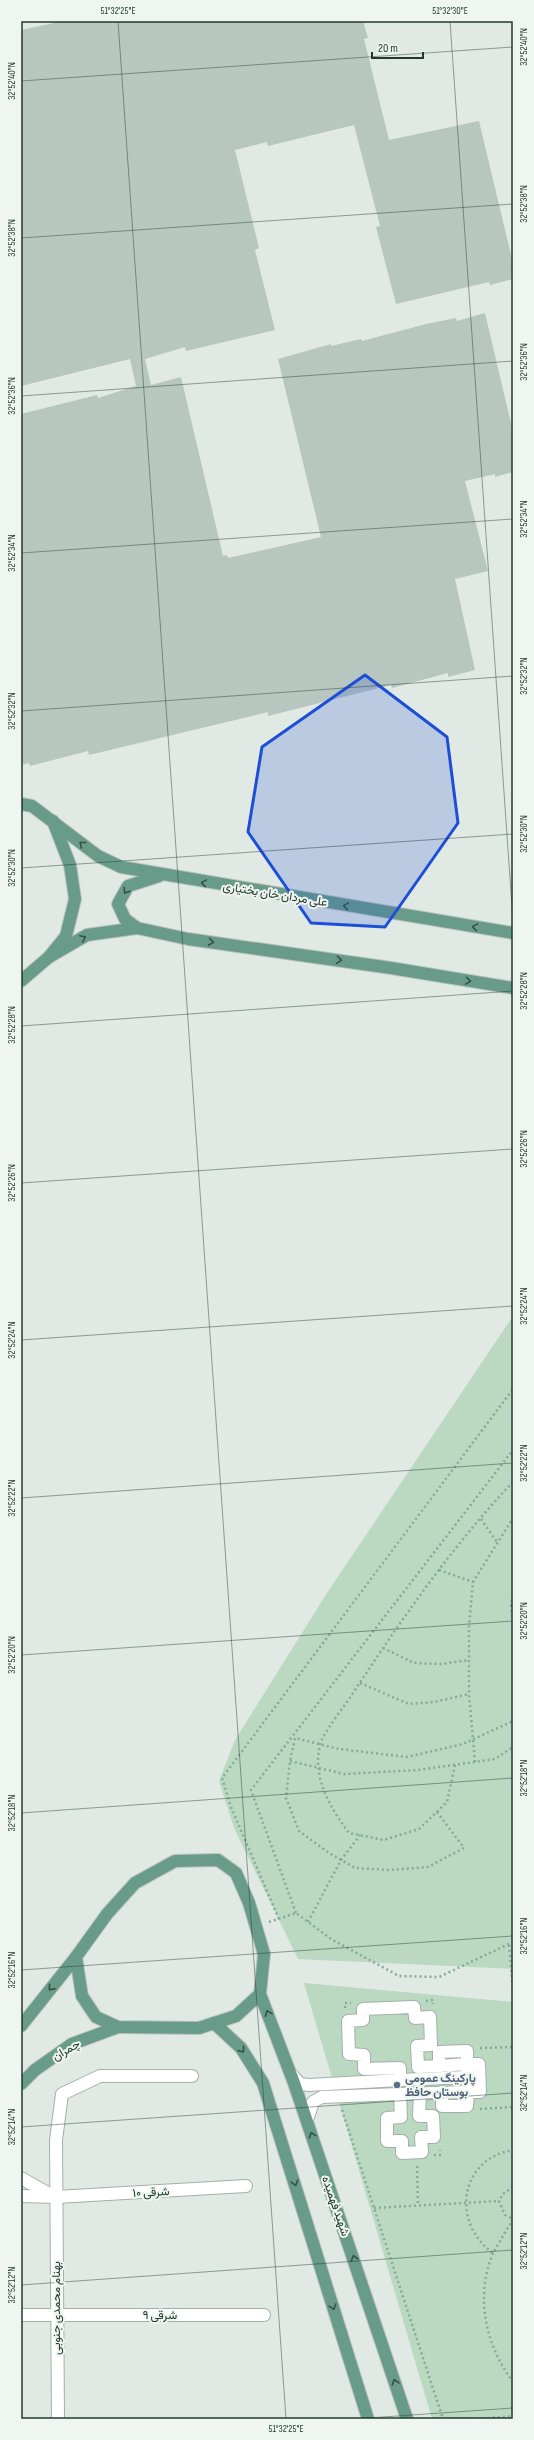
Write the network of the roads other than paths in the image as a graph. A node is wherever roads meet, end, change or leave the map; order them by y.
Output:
1 (21, 804) edge
2 (52, 820) junction
3 (160, 875) junction
4 (137, 928) junction
5 (513, 933) edge
6 (49, 957) junction
7 (21, 981) edge
8 (513, 988) edge
9 (76, 1958) junction
10 (260, 1994) junction
11 (214, 2023) junction
12 (21, 2026) edge
13 (118, 2027) junction
14 (468, 2064) junction
15 (418, 2067) junction
16 (400, 2074) junction
17 (292, 2075) junction
18 (192, 2076) dead end
19 (467, 2077) junction
20 (21, 2084) edge
21 (468, 2092) junction
22 (420, 2093) junction
23 (400, 2094) junction
24 (307, 2120) junction
25 (21, 2178) edge
26 (246, 2186) dead end
27 (21, 2196) edge
28 (56, 2197) junction
29 (56, 2314) junction
30 (21, 2315) edge
31 (264, 2315) dead end
32 (58, 2419) edge
33 (368, 2419) edge
34 (407, 2419) edge

1 - 2 main road, علی مردان خان بختیاری
3 -> 2 main road, علی مردان خان بختیاری
2 - 6 main road
3 -> 4 main road
5 -> 3 main road, علی مردان خان بختیاری
6 -> 4 main road
4 -> 8 main road
6 - 7 main road
9 - 10 main road
9 -> 12 main road
9 - 13 main road
10 - 11 main road
17 -> 10 main road, شهید فهمیده
11 - 13 main road
11 -> 33 main road
13 - 20 main road, چمران
14 - 15 street
14 - 19 street
14 - 21 street
15 - 16 street
15 - 16 street
16 - 17 street
16 - 19 street
17 - 24 main road, شهید فهمیده
18 - 28 street, بهنام محمدی جنوبی
19 - 21 street
21 - 22 street
22 - 23 street
22 - 23 street
23 - 24 street
34 -> 24 main road, شهید فهمیده
25 - 28 street
26 - 28 street, ۱۰ شرقی
27 - 28 street, ۱۰ شرقی
28 - 29 street, بهنام محمدی جنوبی
29 - 30 street, ۹ شرقی
29 - 31 street, ۹ شرقی
29 - 32 street, بهنام محمدی جنوبی

